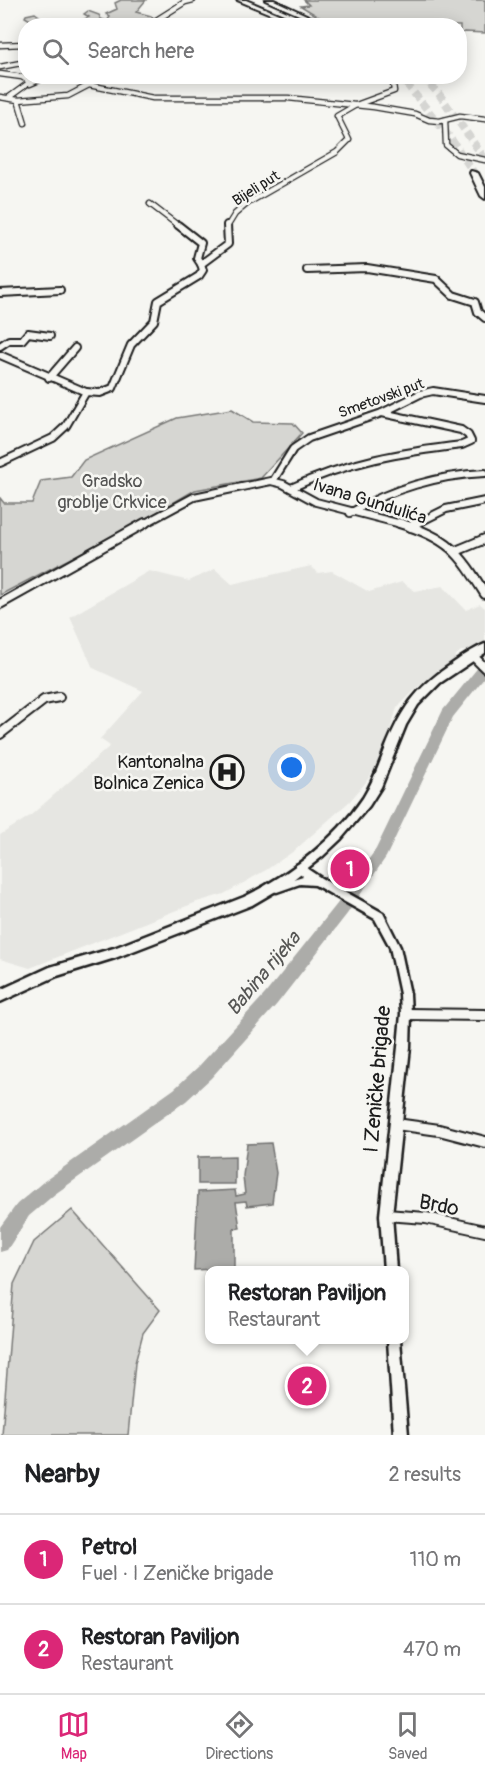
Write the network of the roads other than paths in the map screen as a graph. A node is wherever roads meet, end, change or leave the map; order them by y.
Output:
1 (193, 0) edge
2 (240, 0) edge
3 (268, 0) edge
4 (161, 18) edge
5 (286, 18) edge
6 (310, 18) tunnel mouth
7 (18, 44) edge
8 (0, 45) edge
9 (18, 63) edge
10 (0, 66) edge
11 (0, 74) edge
12 (18, 76) edge
13 (30, 84) edge
14 (394, 84) edge
15 (0, 97) edge
16 (8, 98) junction
17 (18, 100) junction
18 (356, 105) junction
19 (485, 119) edge
20 (445, 120) junction
21 (25, 123) dead end
22 (485, 160) edge
23 (474, 173) tunnel mouth
24 (485, 196) edge
25 (150, 204) dead end
26 (201, 264) junction
27 (307, 270) dead end
28 (60, 290) dead end
29 (0, 293) edge
30 (485, 318) edge
31 (50, 336) dead end
32 (0, 346) edge
33 (75, 348) dead end
34 (0, 355) edge
35 (49, 378) junction
36 (86, 392) junction
37 (485, 399) edge
38 (382, 413) junction
39 (0, 463) edge
40 (485, 473) edge
41 (273, 481) junction
42 (291, 488) junction
43 (485, 501) edge
44 (350, 513) junction
45 (411, 527) junction
46 (485, 539) edge
47 (475, 543) junction
48 (485, 544) edge
49 (456, 551) junction
50 (485, 594) edge
51 (0, 604) edge
52 (485, 648) edge
53 (479, 662) edge
54 (59, 697) dead end
55 (0, 734) edge
56 (300, 868) junction
57 (317, 881) junction
58 (269, 892) junction
59 (0, 996) edge
60 (406, 1014) junction
61 (485, 1015) edge
62 (396, 1124) junction
63 (485, 1142) edge
64 (386, 1215) junction
65 (485, 1231) edge
66 (390, 1266) edge
67 (394, 1344) edge
68 (401, 1435) edge

1 - 4 street
2 - 5 highway
3 - 6 highway
7 - 8 street
9 - 10 street
11 - 12 street
13 - 16 street
14 - 18 street
15 - 16 street
16 - 17 street
17 - 18 street
17 - 21 street
18 - 20 street
18 - 26 street, Bijeli put
19 - 20 street
20 - 22 street
23 - 24 highway
25 - 26 street
26 - 36 street, Bijeli put
27 - 30 street
28 - 29 street
31 - 32 street
33 - 35 street
34 - 35 street
35 - 36 street
36 - 39 street
37 - 38 street, Smetovski put
38 - 41 street, Smetovski put
38 - 42 street
40 - 44 street
41 - 42 street, Ivana Gundulića
41 - 51 street
42 - 44 street, Ivana Gundulića
43 - 45 street
44 - 45 street, Ivana Gundulića
45 - 49 street, Ivana Gundulića
46 - 47 street
47 - 48 street
47 - 49 street
49 - 50 street, Ivana Gundulića
52 - 53 main road
53 - 56 main road
54 - 55 street
56 - 57 street, I Zeničke brigade
56 - 58 main road
57 - 58 street
57 - 60 street, I Zeničke brigade
58 - 59 main road
60 - 61 street
60 - 62 street, I Zeničke brigade
62 - 63 street
62 - 64 street, I Zeničke brigade
64 - 65 street, Brdo
64 - 66 street, I Zeničke brigade
67 - 68 street

